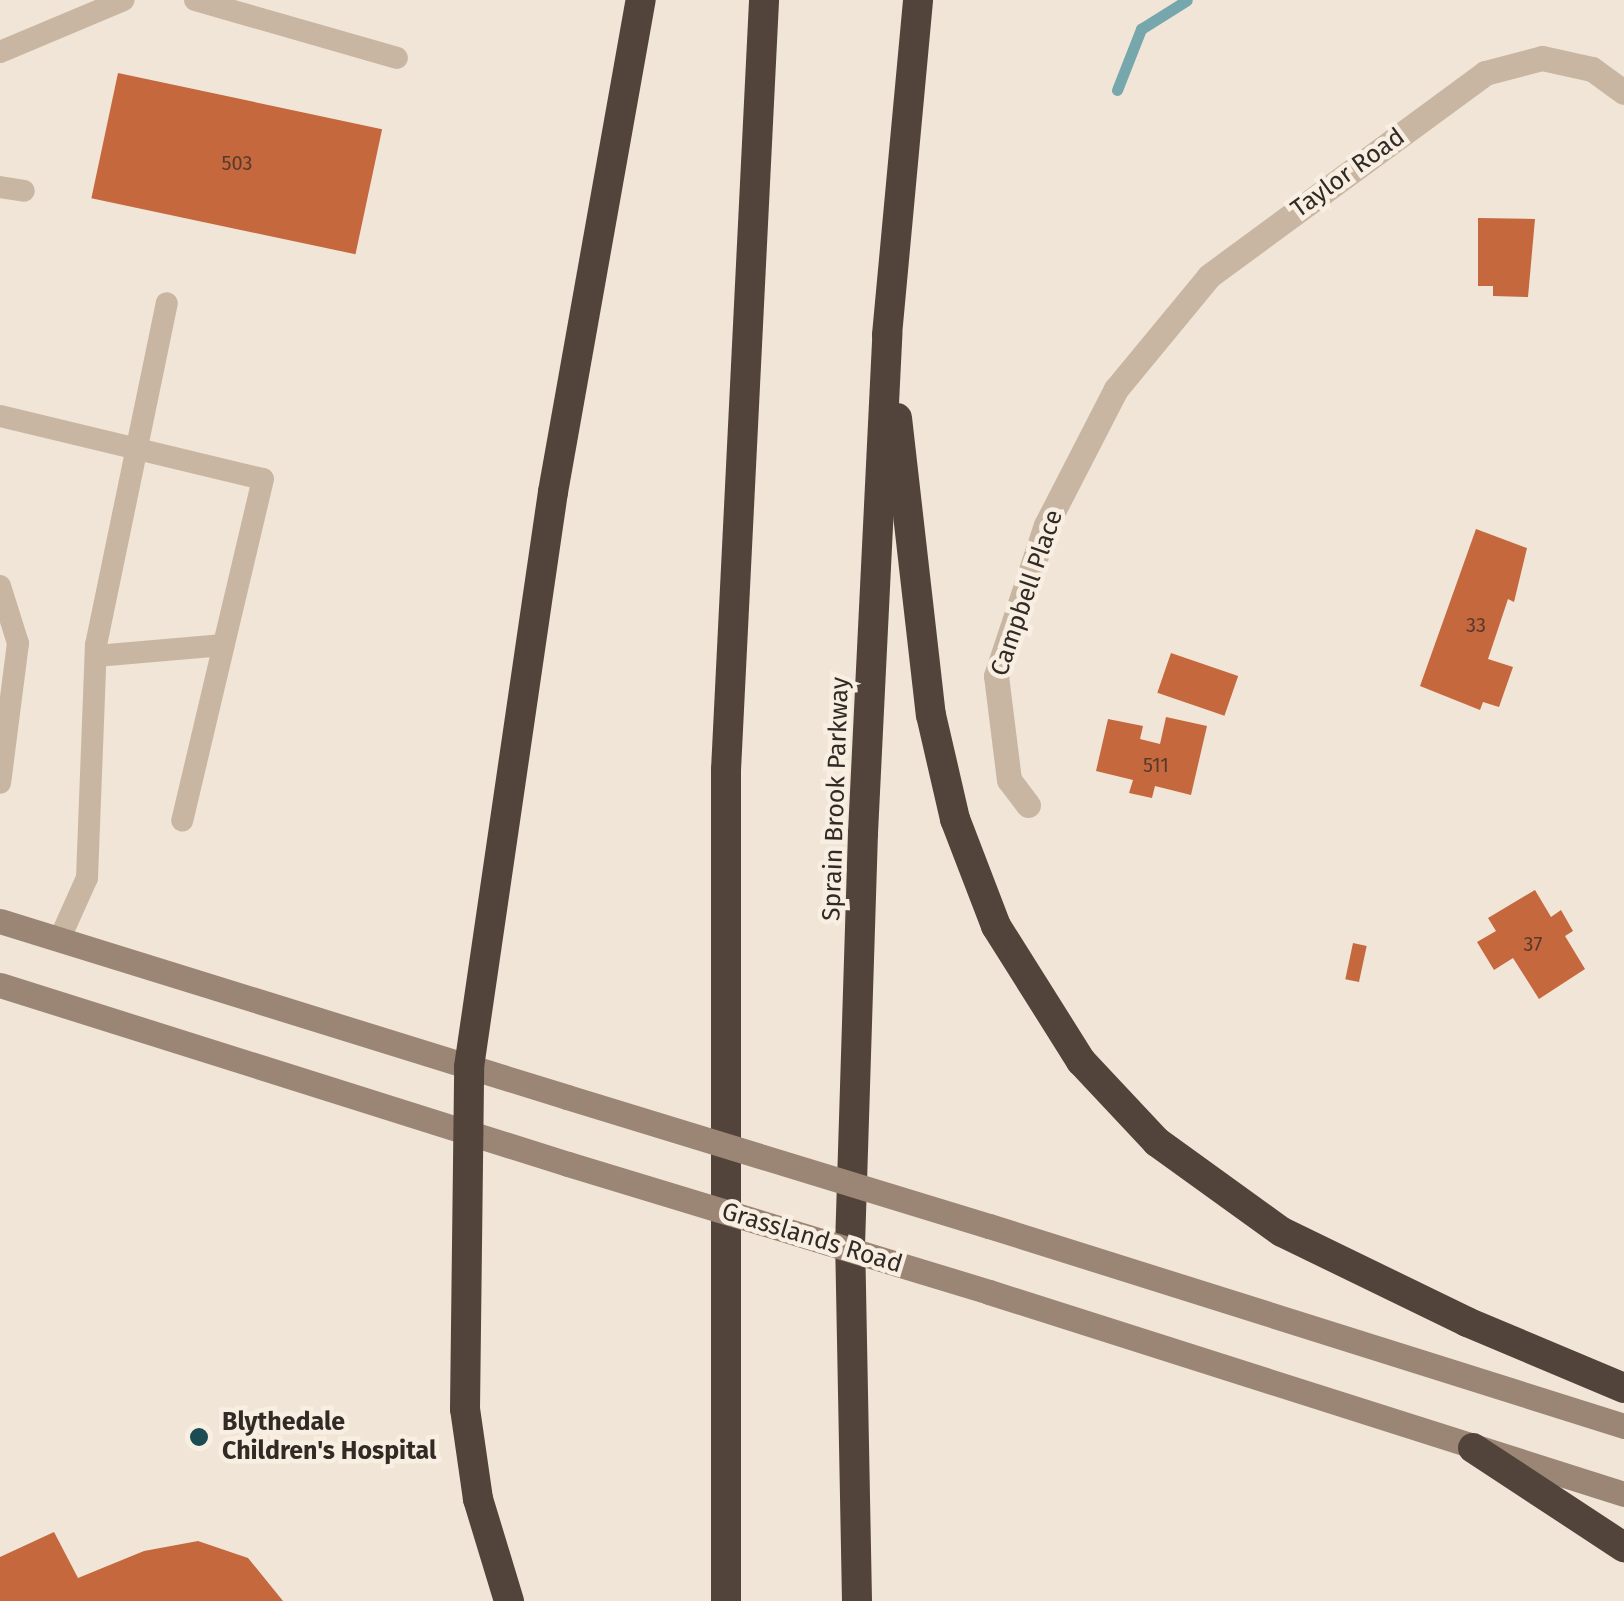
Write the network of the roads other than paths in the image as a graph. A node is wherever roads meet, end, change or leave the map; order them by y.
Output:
1 (124, 0) edge
2 (195, 0) edge
3 (641, 0) edge
4 (764, 0) edge
5 (918, 0) edge
6 (0, 52) edge
7 (397, 58) dead end
8 (1624, 92) edge
9 (0, 186) edge
10 (24, 190) dead end
11 (167, 303) dead end
12 (887, 335) junction
13 (1116, 388) joint
14 (0, 416) edge
15 (136, 445) junction
16 (0, 586) edge
17 (224, 644) junction
18 (96, 656) junction
19 (0, 783) edge
20 (1028, 805) dead end
21 (182, 820) dead end
22 (0, 921) edge
23 (60, 938) junction
24 (0, 986) edge
25 (469, 1067) junction
26 (464, 1136) junction
27 (1624, 1388) edge
28 (1624, 1426) edge
29 (1472, 1448) junction
30 (1624, 1494) edge
31 (854, 1514) junction
32 (1624, 1547) edge
33 (509, 1601) edge
34 (726, 1601) edge
35 (857, 1601) edge
36 (866, 1601) edge

1 - 6 lane
2 - 7 lane
3 - 25 highway
4 - 34 highway
5 - 12 highway, Sprain Brook Parkway
8 - 13 street, Taylor Road
9 - 10 lane
11 - 15 lane
12 - 27 highway
12 - 31 highway, Sprain Brook Parkway
13 - 20 street, Campbell Place
14 - 15 lane
15 - 17 lane
15 - 18 lane
16 - 19 lane
17 - 18 lane
17 - 21 lane
18 - 23 lane
22 - 23 main road
23 - 25 main road
24 - 26 main road, Grasslands Road
25 - 26 highway
25 - 28 main road, bridge
26 - 29 main road, Grasslands Road, bridge
26 - 33 highway
29 - 30 main road, Grasslands Road
29 - 32 highway
31 - 35 highway, Sprain Brook Parkway
31 - 36 highway

